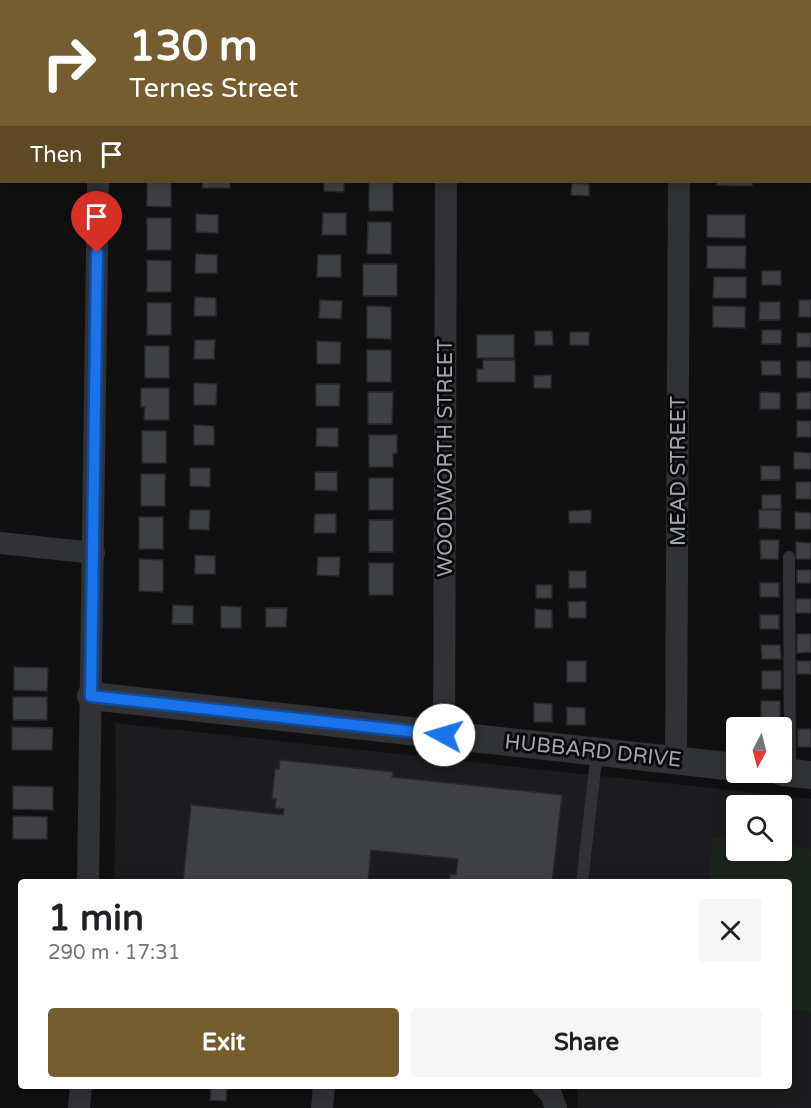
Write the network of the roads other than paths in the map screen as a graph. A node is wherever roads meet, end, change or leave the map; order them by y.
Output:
1 (98, 183) edge
2 (446, 183) edge
3 (679, 183) edge
4 (0, 543) edge
5 (94, 553) junction
6 (789, 557) dead end
7 (91, 696) junction
8 (444, 735) junction
9 (597, 752) junction
10 (676, 760) junction
11 (726, 766) edge
12 (794, 773) edge
13 (88, 879) edge
14 (582, 879) edge
15 (81, 1089) edge
16 (324, 1089) edge
17 (79, 1108) edge
18 (322, 1108) edge

1 - 5 street
2 - 8 street, WOODWORTH STREET
3 - 10 street, MEAD STREET
4 - 5 street
5 - 7 street
6 - 12 lane
7 - 8 street, HUBBARD DRIVE
7 - 13 street
8 - 9 street, HUBBARD DRIVE
9 - 10 street, HUBBARD DRIVE
9 - 14 lane
10 - 11 street, HUBBARD DRIVE
15 - 17 street
16 - 18 street

